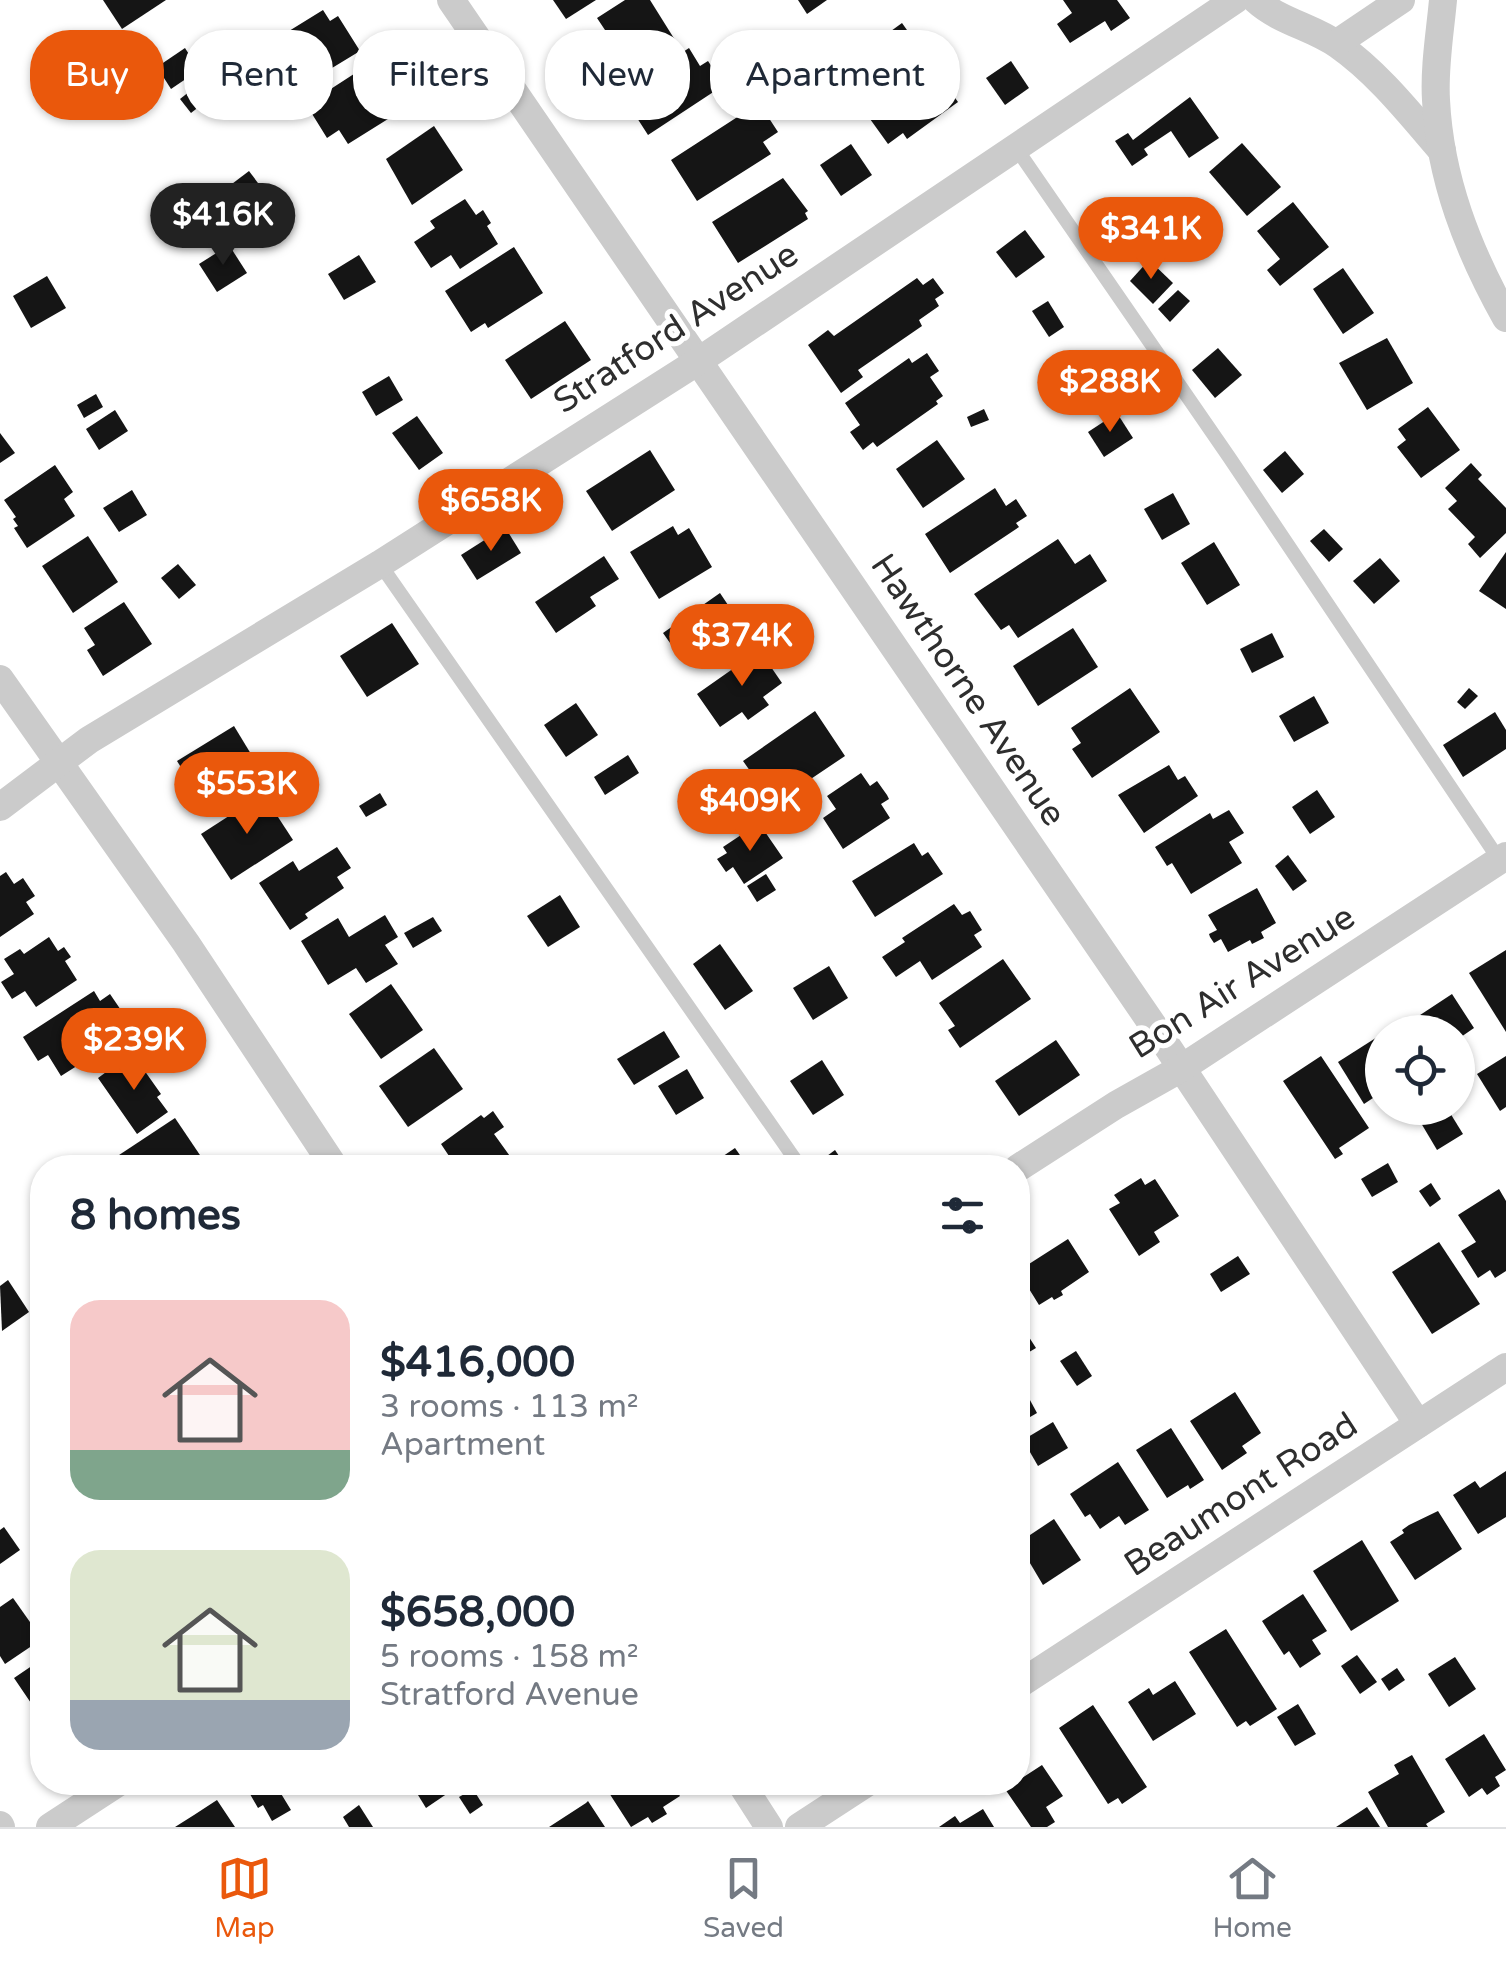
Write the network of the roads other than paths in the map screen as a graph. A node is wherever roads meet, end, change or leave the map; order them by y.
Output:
1 (451, 0) edge
2 (1235, 0) edge
3 (1256, 0) edge
4 (1401, 0) edge
5 (1443, 0) edge
6 (1336, 43) junction
7 (1016, 148) junction
8 (1442, 151) junction
9 (1506, 318) edge
10 (697, 362) junction
11 (380, 564) junction
12 (0, 679) edge
13 (59, 764) junction
14 (0, 807) edge
15 (1503, 858) edge
16 (1180, 1069) junction
17 (326, 1155) edge
18 (792, 1155) edge
19 (1030, 1160) edge
20 (1506, 1368) edge
21 (1418, 1424) junction
22 (1030, 1677) edge
23 (99, 1795) edge
24 (748, 1795) edge
25 (848, 1795) edge
26 (50, 1827) edge
27 (769, 1827) edge
28 (800, 1827) edge

1 - 10 street, Hawthorne Avenue
2 - 7 street, Stratford Avenue
3 - 6 street
4 - 6 street
5 - 8 street
6 - 8 street
7 - 10 street, Stratford Avenue
7 - 15 lane
8 - 9 street
10 - 11 street, Stratford Avenue
10 - 16 street, Hawthorne Avenue
11 - 13 street, Stratford Avenue
11 - 18 lane
12 - 13 street
13 - 14 street, Stratford Avenue
13 - 17 street
15 - 16 street, Bon Air Avenue
16 - 19 street, Bon Air Avenue
16 - 21 street, Hawthorne Avenue
20 - 21 street, Beaumont Road
21 - 22 street, Beaumont Road
23 - 26 street
24 - 27 street
25 - 28 street

